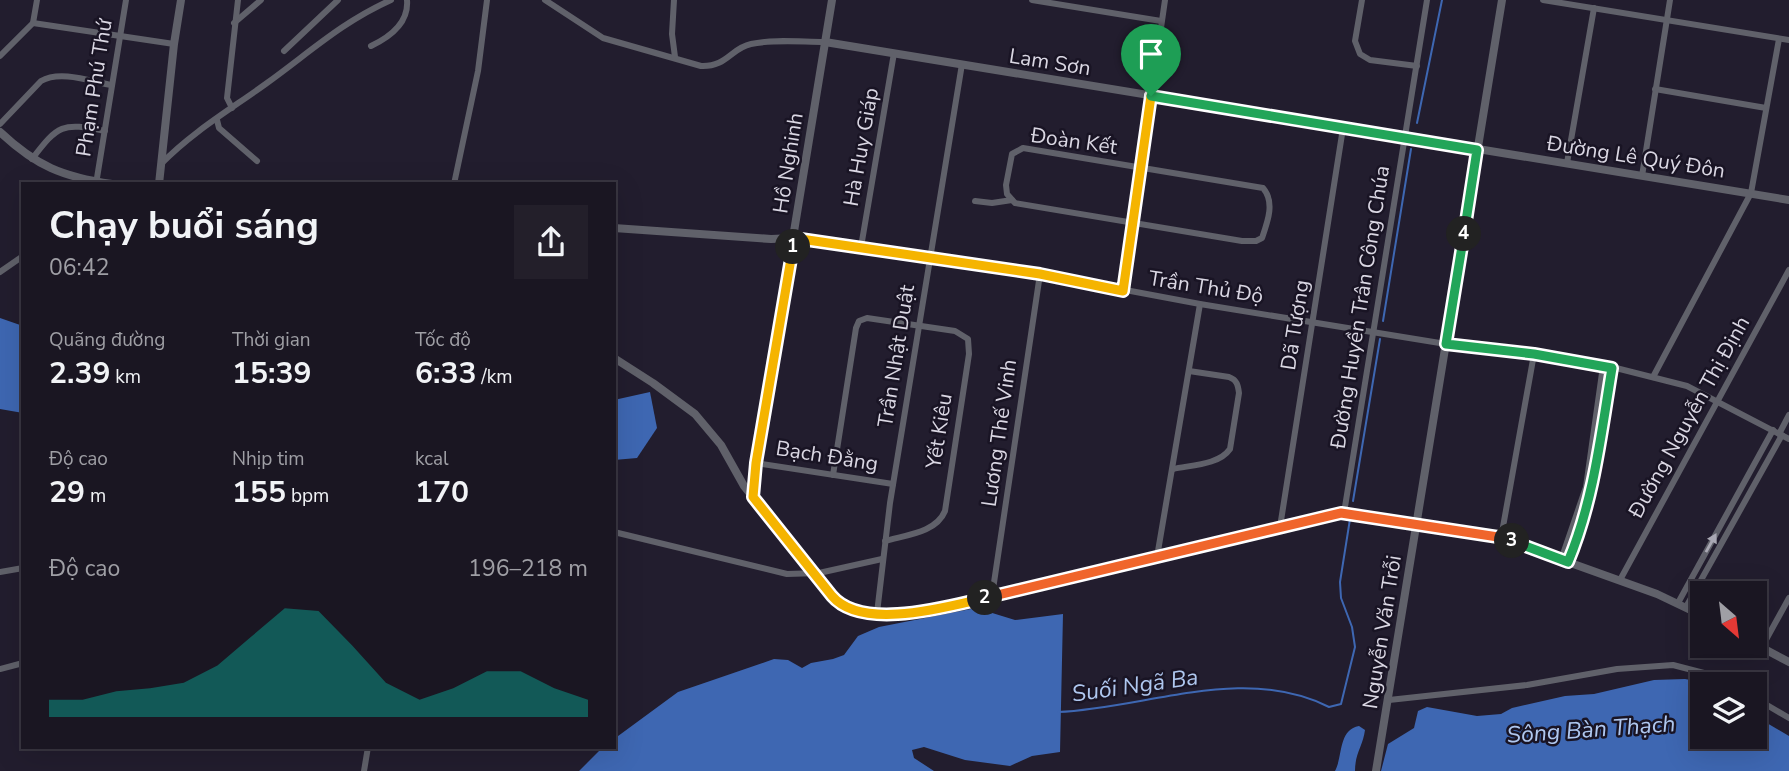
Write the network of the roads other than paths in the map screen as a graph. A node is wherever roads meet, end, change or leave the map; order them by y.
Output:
1 (37, 0) edge
2 (126, 0) edge
3 (181, 0) edge
4 (238, 0) edge
5 (261, 0) edge
6 (338, 0) edge
7 (391, 0) edge
8 (407, 0) edge
9 (487, 0) edge
10 (545, 0) edge
11 (674, 0) edge
12 (832, 0) edge
13 (1032, 0) edge
14 (1165, 0) edge
15 (1362, 0) edge
16 (1427, 0) edge
17 (1502, 0) edge
18 (1543, 0) edge
19 (1670, 0) edge
20 (1594, 8) junction
21 (1666, 20) junction
22 (1161, 21) junction
23 (33, 23) junction
24 (234, 23) junction
25 (121, 38) junction
26 (1779, 39) junction
27 (1789, 40) edge
28 (825, 42) junction
29 (174, 44) junction
30 (372, 46) dead end
31 (284, 51) dead end
32 (894, 53) junction
33 (0, 56) edge
34 (675, 57) junction
35 (962, 65) junction
36 (1417, 66) junction
37 (111, 85) junction
38 (1656, 89) junction
39 (1151, 96) junction
40 (232, 108) junction
41 (1766, 108) junction
42 (217, 120) junction
43 (0, 124) edge
44 (1343, 128) junction
45 (105, 131) junction
46 (0, 132) edge
47 (1406, 138) junction
48 (1477, 150) junction
49 (32, 159) junction
50 (257, 161) dead end
51 (1567, 163) junction
52 (161, 164) junction
53 (1140, 169) junction
54 (1642, 176) junction
55 (92, 182) edge
56 (96, 182) edge
57 (159, 182) edge
58 (454, 182) edge
59 (1751, 193) junction
60 (1012, 200) junction
61 (1789, 200) edge
62 (975, 201) dead end
63 (1133, 223) junction
64 (616, 228) edge
65 (794, 238) junction
66 (861, 247) junction
67 (21, 257) edge
68 (929, 257) junction
69 (1789, 270) edge
70 (0, 272) edge
71 (1040, 274) junction
72 (1123, 291) junction
73 (1200, 304) junction
74 (1313, 322) junction
75 (919, 326) junction
76 (1375, 332) junction
77 (1446, 344) junction
78 (1534, 354) junction
79 (616, 359) edge
80 (1603, 366) junction
81 (1612, 368) junction
82 (1189, 371) junction
83 (1653, 377) junction
84 (1718, 402) junction
85 (1789, 415) edge
86 (1781, 435) edge
87 (756, 463) junction
88 (1173, 469) junction
89 (833, 475) junction
90 (893, 484) junction
91 (753, 497) junction
92 (1344, 513) junction
93 (1418, 524) junction
94 (1280, 527) junction
95 (616, 531) edge
96 (1501, 538) junction
97 (885, 541) junction
98 (1157, 557) junction
99 (882, 559) junction
100 (1565, 561) junction
101 (21, 568) edge
102 (0, 572) edge
103 (816, 573) junction
104 (1619, 580) junction
105 (992, 596) junction
106 (1789, 598) edge
107 (1682, 605) junction
108 (1690, 609) edge
109 (877, 613) junction
110 (1768, 631) edge
111 (1768, 651) edge
112 (1789, 662) edge
113 (21, 664) edge
114 (0, 669) edge
115 (1698, 672) edge
116 (1389, 700) junction
117 (1767, 705) edge
118 (1789, 718) edge
119 (368, 749) edge
120 (364, 771) edge
121 (1377, 771) edge

1 - 23 street
2 - 25 street, Phạm Phú Thứ
3 - 29 street
4 - 24 street
5 - 24 street
6 - 31 street
7 - 40 street
8 - 30 street
9 - 58 street
10 - 34 street
11 - 34 street
12 - 28 street, Hồ Nghinh
13 - 22 street
14 - 22 street
15 - 36 street
16 - 36 street, Đường Huyền Trân Công Chúa
17 - 48 street, Nguyễn Văn Trỗi
18 - 20 street
19 - 21 street
20 - 21 street
20 - 51 street
21 - 26 street
21 - 38 street
22 - 39 street
23 - 25 street
23 - 33 street
24 - 40 street
25 - 29 street
25 - 37 street, Phạm Phú Thứ
26 - 27 street
26 - 41 street
28 - 32 street, Lam Sơn
28 - 34 street
28 - 65 street, Hồ Nghinh
29 - 52 street
32 - 35 street, Lam Sơn
32 - 66 street, Hà Huy Giáp
35 - 39 street, Lam Sơn
35 - 68 street, Trần Nhật Duật
36 - 47 street, Đường Huyền Trân Công Chúa
37 - 43 street
37 - 45 street, Phạm Phú Thứ
38 - 41 street
38 - 54 street
39 - 44 street, Lam Sơn
39 - 53 street
40 - 42 street
41 - 59 street
42 - 50 street
42 - 52 street
44 - 47 street, Lam Sơn
44 - 74 street, Dã Tượng
45 - 49 street
45 - 56 street, Phạm Phú Thứ
46 - 49 street
47 - 48 street, Lam Sơn
47 - 76 street, Đường Huyền Trân Công Chúa
48 - 51 street, Đường Lê Quý Đôn
48 - 77 street, Nguyễn Văn Trỗi
49 - 55 street
51 - 54 street, Đường Lê Quý Đôn
52 - 57 street
53 - 60 street, Đoàn Kết
53 - 63 street
53 - 63 street, Đoàn Kết
54 - 59 street, Đường Lê Quý Đôn
59 - 61 street, Đường Lê Quý Đôn
59 - 83 street
60 - 62 street
60 - 63 street, Đoàn Kết
63 - 72 street
64 - 65 street
65 - 66 street, Trần Thủ Độ
65 - 87 street, Hồ Nghinh
66 - 68 street, Trần Thủ Độ
67 - 70 street
68 - 71 street, Trần Thủ Độ
68 - 75 street, Trần Nhật Duật
69 - 84 street, Đường Nguyễn Thị Định
71 - 72 street, Trần Thủ Độ
71 - 105 street, Lương Thế Vinh
72 - 73 street, Trần Thủ Độ
73 - 74 street, Trần Thủ Độ
73 - 82 street
74 - 76 street, Trần Thủ Độ
74 - 94 street, Dã Tượng
75 - 89 street
75 - 90 street, Trần Nhật Duật
75 - 97 street, Yết Kiêu
76 - 77 street, Trần Thủ Độ
76 - 92 street, Đường Huyền Trân Công Chúa
77 - 78 street, Trần Thủ Độ
77 - 93 street, Nguyễn Văn Trỗi
78 - 80 street, Trần Thủ Độ
78 - 96 street
79 - 91 street
80 - 81 street, Trần Thủ Độ
80 - 100 street
81 - 83 street, Trần Thủ Độ
81 - 100 street
82 - 88 street
82 - 88 street
83 - 84 street, Trần Thủ Độ
84 - 86 street, Trần Thủ Độ
84 - 104 street, Đường Nguyễn Thị Định
85 - 86 street
86 - 107 street
87 - 89 street, Bạch Đằng
87 - 91 street, Hồ Nghinh
88 - 98 street
89 - 90 street, Bạch Đằng
90 - 97 street, Trần Nhật Duật
91 - 103 street
92 - 93 street
92 - 94 street
93 - 96 street
93 - 116 street, Nguyễn Văn Trỗi
94 - 98 street
95 - 103 street
96 - 100 street
97 - 99 street, Trần Nhật Duật
98 - 105 street
99 - 103 street
99 - 109 street, Trần Nhật Duật
100 - 104 street
101 - 102 street
103 - 109 street
104 - 107 street
105 - 109 street
106 - 110 street
107 - 108 street
111 - 112 street
113 - 114 street
115 - 116 street
116 - 121 street, Nguyễn Văn Trỗi
117 - 118 street
119 - 120 street

